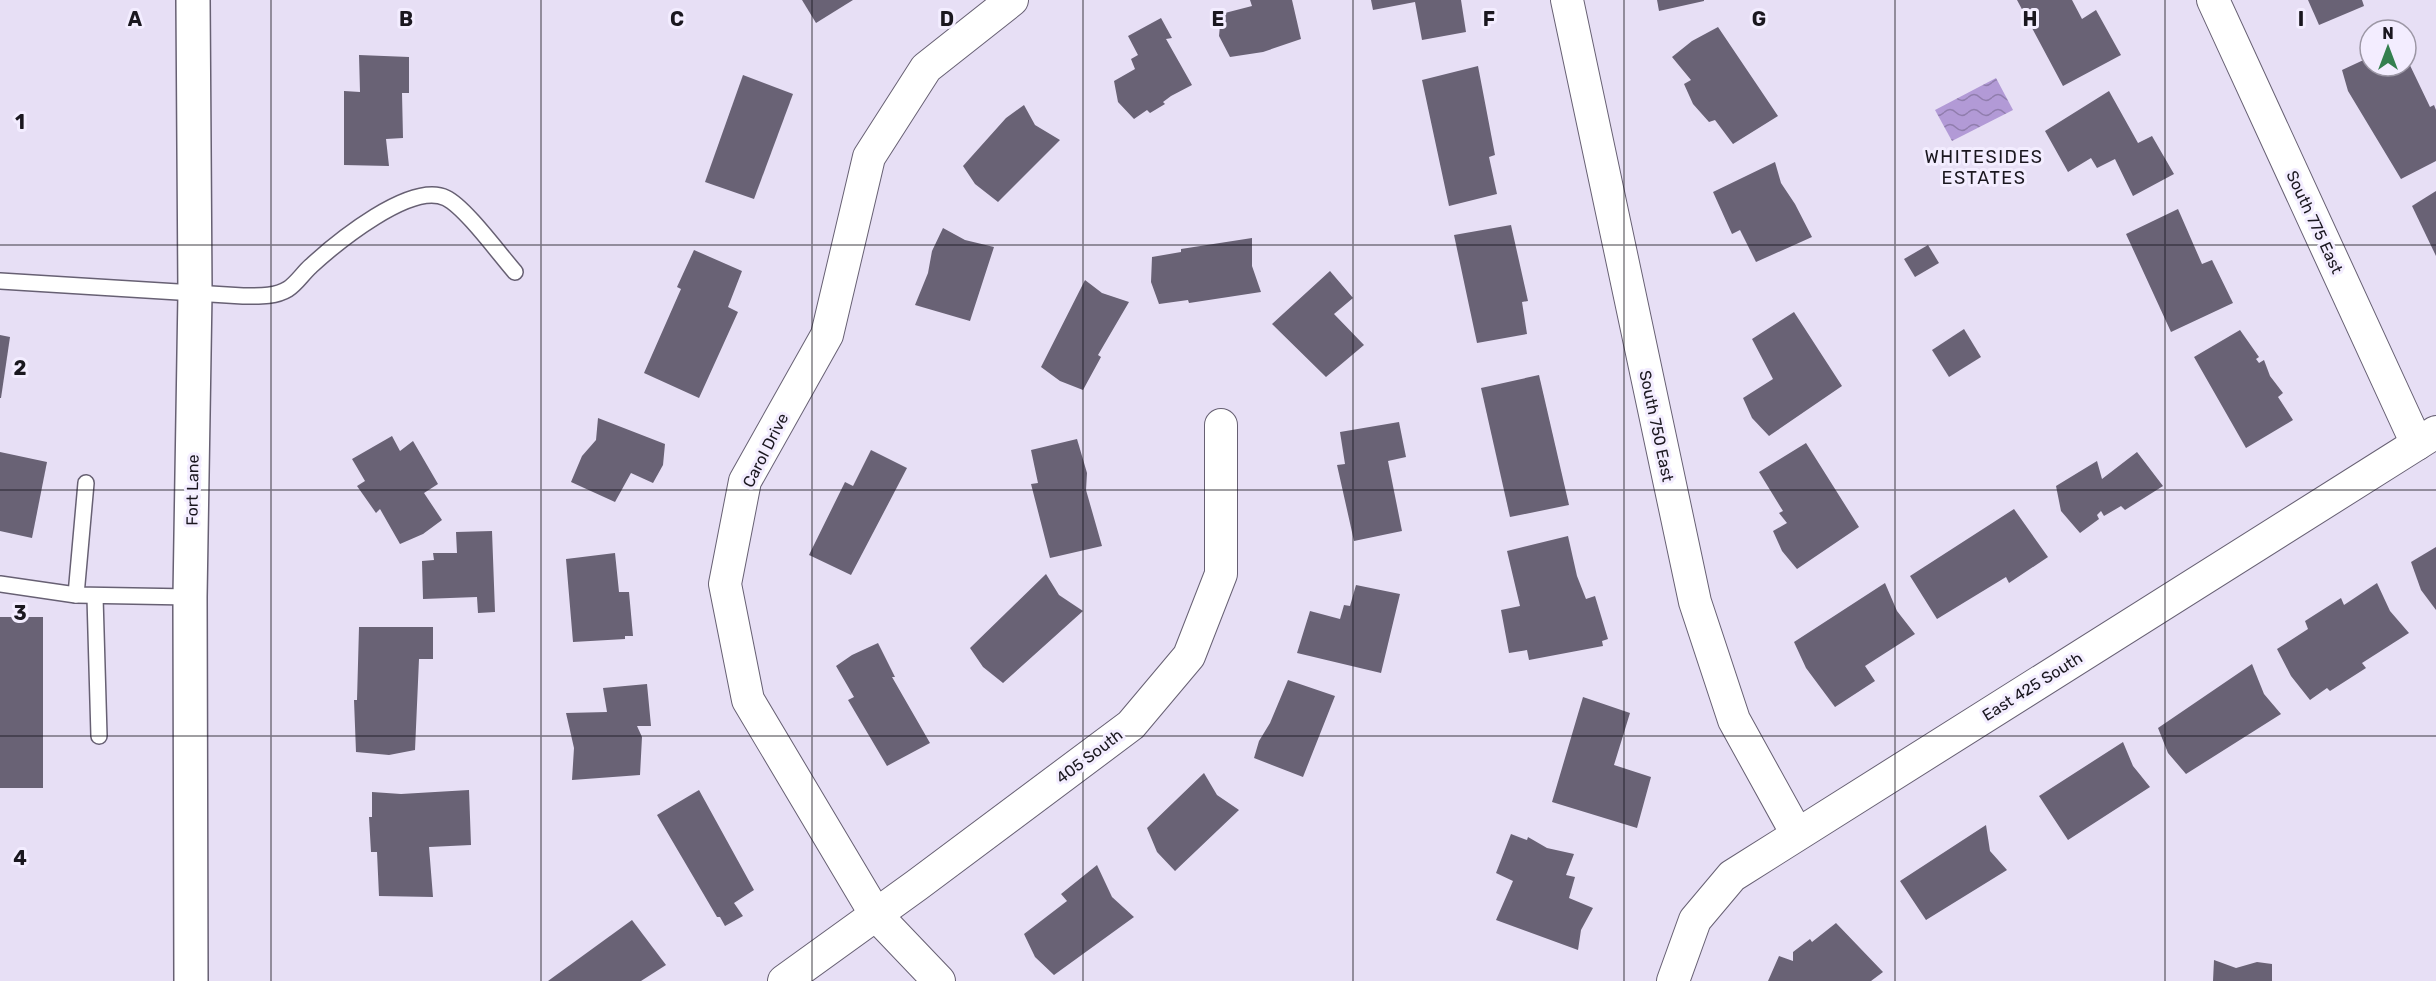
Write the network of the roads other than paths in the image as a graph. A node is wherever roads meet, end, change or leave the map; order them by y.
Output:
1 (193, 0) edge
2 (1012, 0) edge
3 (1568, 0) edge
4 (2212, 0) edge
5 (515, 272) dead end
6 (0, 281) edge
7 (195, 293) junction
8 (1221, 425) dead end
9 (2427, 438) edge
10 (86, 483) dead end
11 (0, 584) edge
12 (76, 596) junction
13 (95, 597) junction
14 (190, 597) junction
15 (99, 736) dead end
16 (1797, 834) junction
17 (876, 915) junction
18 (191, 981) edge
19 (784, 981) edge
20 (939, 981) edge
21 (1673, 981) edge

1 - 7 main road, Fort Lane
2 - 17 street, Carol Drive
3 - 16 street, South 750 East
4 - 9 street, South 775 East
5 - 7 lane
6 - 7 lane
7 - 14 main road, Fort Lane
8 - 17 street, 405 South
9 - 16 street, East 425 South
10 - 12 lane
11 - 12 lane
12 - 13 lane
13 - 14 lane
13 - 15 lane
14 - 18 main road, Fort Lane
16 - 21 street, East 425 South
17 - 19 street, 405 South
17 - 20 street, Carol Drive

